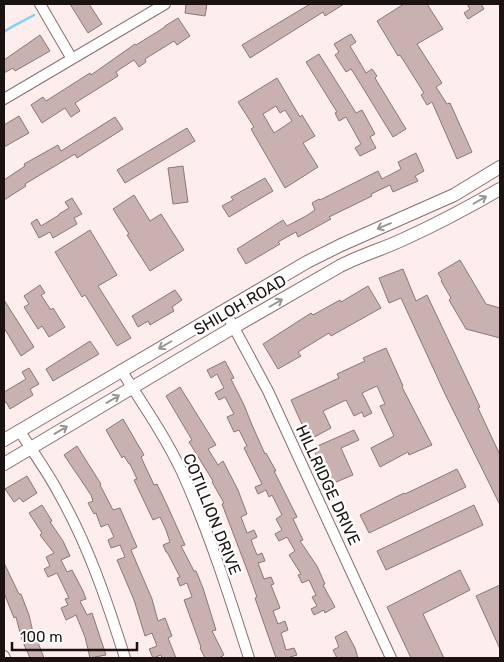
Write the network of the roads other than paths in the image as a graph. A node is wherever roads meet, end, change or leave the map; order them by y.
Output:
1 (40, 4) edge
2 (165, 4) edge
3 (72, 59) junction
4 (4, 99) edge
5 (500, 167) edge
6 (500, 189) edge
7 (454, 195) junction
8 (460, 212) junction
9 (225, 311) junction
10 (233, 327) junction
11 (121, 370) junction
12 (132, 388) junction
13 (19, 430) junction
14 (4, 440) edge
15 (30, 448) junction
16 (4, 464) edge
17 (125, 658) edge
18 (249, 658) edge
19 (391, 658) edge

1 - 3 street
2 - 3 street
3 - 4 street
5 - 7 main road, SHILOH ROAD
8 -> 6 main road, SHILOH ROAD
7 - 8 main road
7 -> 9 main road, SHILOH ROAD
10 -> 8 main road, SHILOH ROAD
9 - 10 street, HILLRIDGE DRIVE
9 -> 11 main road, SHILOH ROAD
10 - 12 main road, SHILOH ROAD
10 - 19 street, HILLRIDGE DRIVE
11 - 12 street, COTILLION DRIVE
11 - 13 main road, SHILOH ROAD
15 -> 12 main road, SHILOH ROAD
12 - 18 street, COTILLION DRIVE
13 - 14 main road, SHILOH ROAD
13 - 15 street
15 - 16 main road, SHILOH ROAD
15 - 17 street

